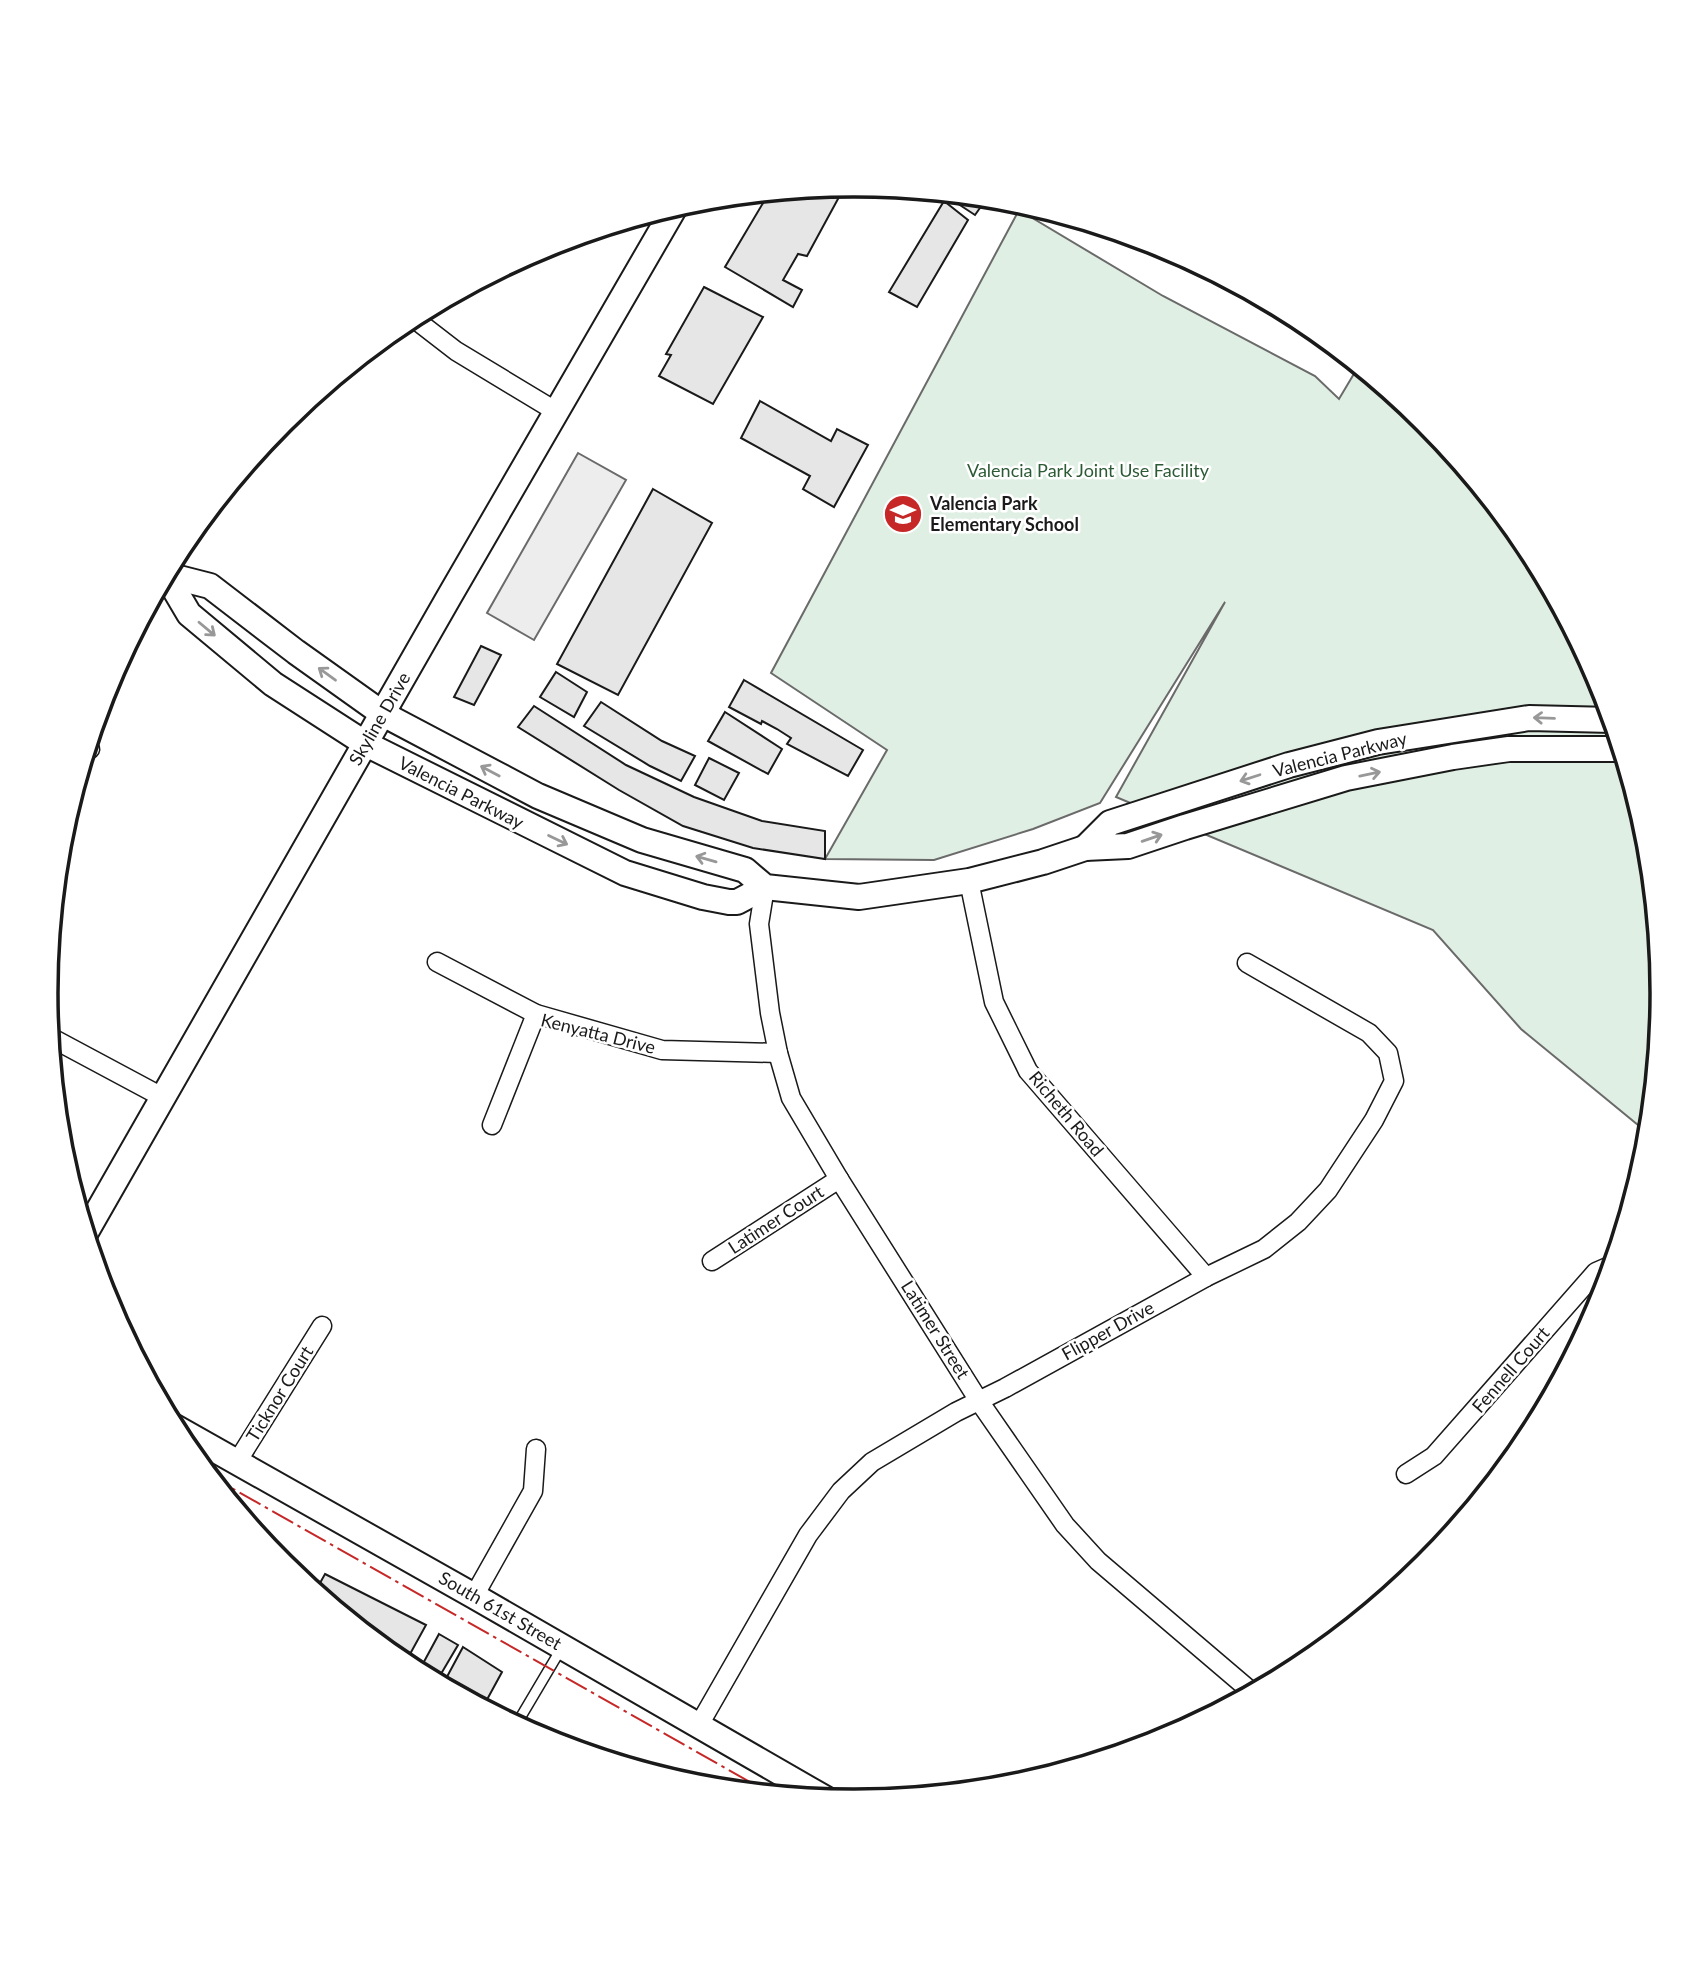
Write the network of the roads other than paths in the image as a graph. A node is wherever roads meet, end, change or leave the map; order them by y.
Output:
1 (668, 220) edge
2 (422, 325) edge
3 (557, 412) junction
4 (175, 577) edge
5 (171, 584) edge
6 (383, 714) junction
7 (1601, 720) edge
8 (366, 744) junction
9 (1611, 749) edge
10 (1085, 848) junction
11 (969, 881) junction
12 (765, 887) junction
13 (437, 962) dead end
14 (1247, 964) dead end
15 (536, 1014) junction
16 (59, 1042) edge
17 (778, 1053) junction
18 (164, 1098) junction
19 (492, 1125) dead end
20 (839, 1179) junction
21 (92, 1222) edge
22 (712, 1261) dead end
23 (1600, 1270) edge
24 (1206, 1277) junction
25 (322, 1326) dead end
26 (979, 1401) junction
27 (193, 1437) edge
28 (536, 1449) dead end
29 (237, 1462) junction
30 (1406, 1474) dead end
31 (474, 1596) junction
32 (562, 1647) junction
33 (1245, 1687) edge
34 (521, 1716) edge
35 (699, 1726) junction
36 (806, 1788) edge

1 - 3 main road, Skyline Drive
2 - 3 street
3 - 6 main road, Skyline Drive
6 -> 4 main road, Valencia Parkway
5 -> 8 main road, Valencia Parkway
6 - 8 main road, Skyline Drive
12 -> 6 main road, Valencia Parkway
7 -> 10 main road, Valencia Parkway
8 -> 12 main road, Valencia Parkway
8 - 18 main road, Skyline Drive
10 -> 9 main road, Valencia Parkway
10 - 11 main road, Valencia Parkway
11 - 12 main road, Valencia Parkway
11 - 24 street, Richeth Road
12 - 17 street, Latimer Street
13 - 15 street
14 - 24 street, Flipper Drive
15 - 17 street, Kenyatta Drive
15 - 19 street, Kenyatta Drive
16 - 18 street
17 - 20 street, Latimer Street
18 - 21 main road, Skyline Drive
20 - 22 street, Latimer Court
20 - 26 street, Latimer Street
23 - 30 street, Fennell Court
24 - 26 street, Flipper Drive
25 - 29 street, Ticknor Court
26 - 33 street, Latimer Street
26 - 35 street, Flipper Drive
27 - 29 main road, South 61st Street
28 - 31 street
29 - 31 main road, South 61st Street
31 - 32 main road, South 61st Street
32 - 34 lane
32 - 35 main road, South 61st Street
35 - 36 main road, South 61st Street

